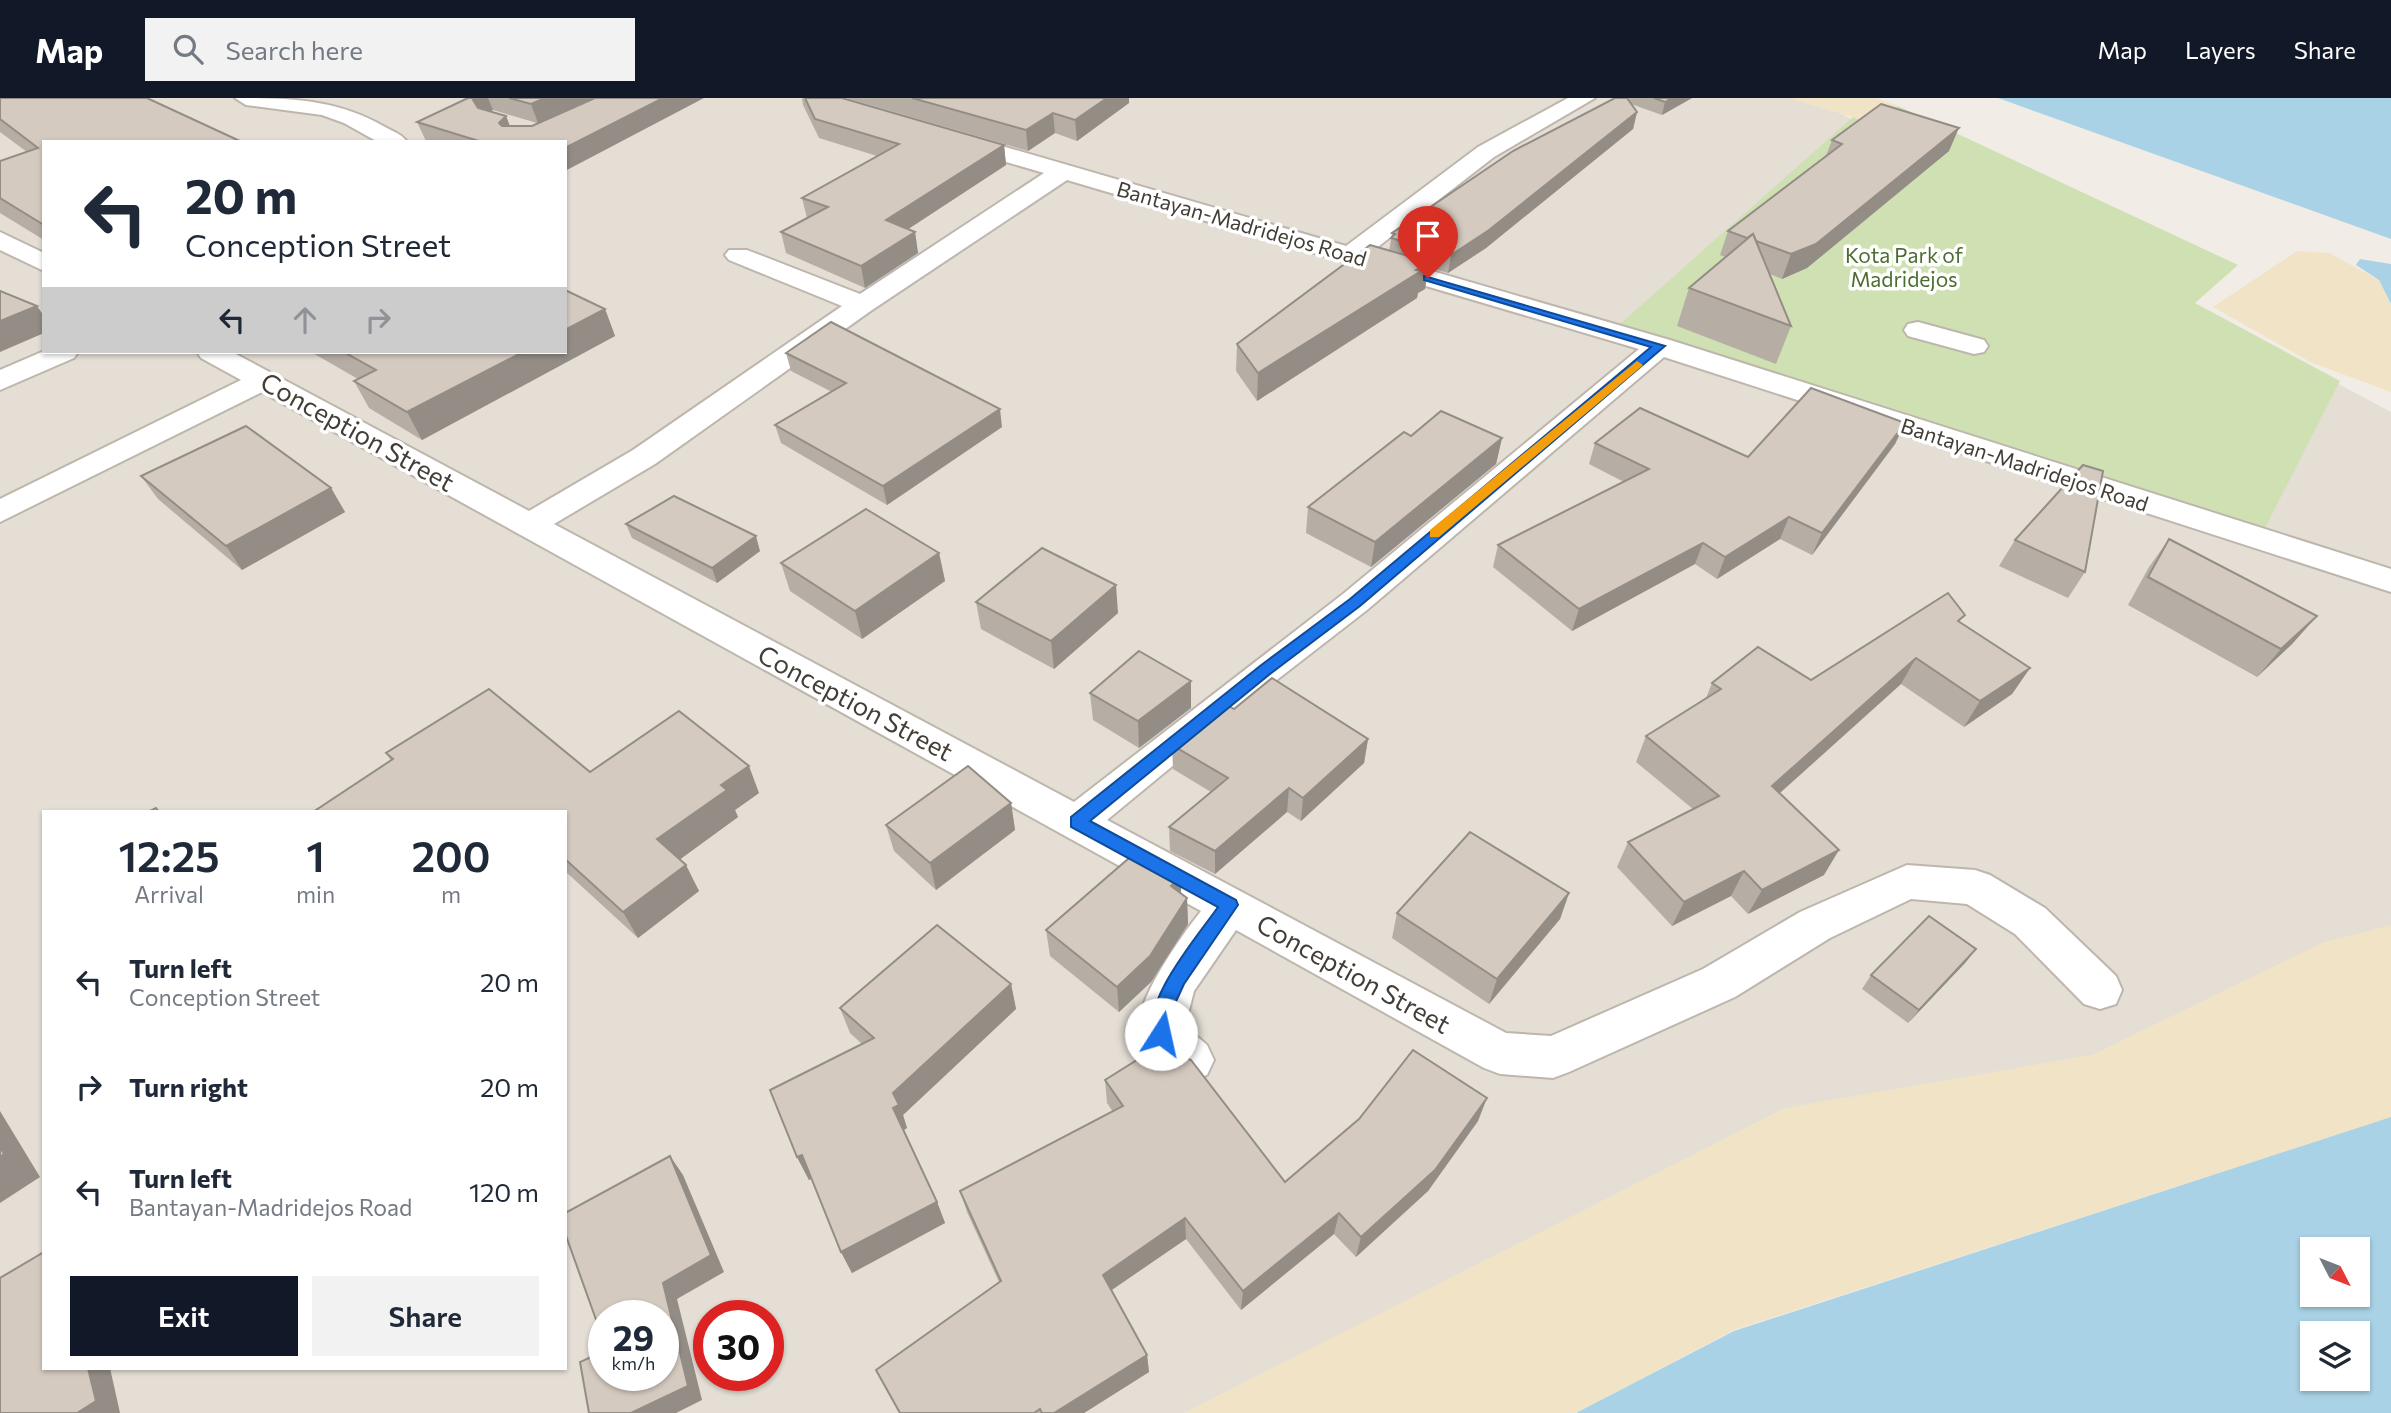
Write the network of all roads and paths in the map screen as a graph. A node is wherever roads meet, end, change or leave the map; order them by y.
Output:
1 (246, 98) edge
2 (1584, 98) edge
3 (933, 134) edge
4 (392, 140) edge
5 (1064, 171) junction
6 (0, 240) edge
7 (738, 255) dead end
8 (1351, 255) junction
9 (42, 262) edge
10 (862, 304) junction
11 (1917, 330) dead end
12 (1660, 346) junction
13 (1975, 346) dead end
14 (60, 354) edge
15 (215, 354) edge
16 (263, 380) junction
17 (0, 381) edge
18 (0, 512) edge
19 (529, 525) junction
20 (2391, 581) edge
21 (1077, 822) junction
22 (1230, 905) junction
23 (2100, 990) dead end
24 (1191, 1060) edge

1 - 4 street
2 - 8 street
3 - 5 street, Bantayan-Madridejos Road
5 - 8 street, Bantayan-Madridejos Road
5 - 10 street
6 - 9 street
7 - 10 street
8 - 12 street, Bantayan-Madridejos Road
10 - 19 street
11 - 13 street
12 - 20 street, Bantayan-Madridejos Road
12 - 21 street
14 - 17 street
15 - 16 street, Conception Street
16 - 18 street
16 - 19 street, Conception Street
19 - 21 street, Conception Street
21 - 22 street, Conception Street
22 - 23 street, Conception Street
22 - 24 street

